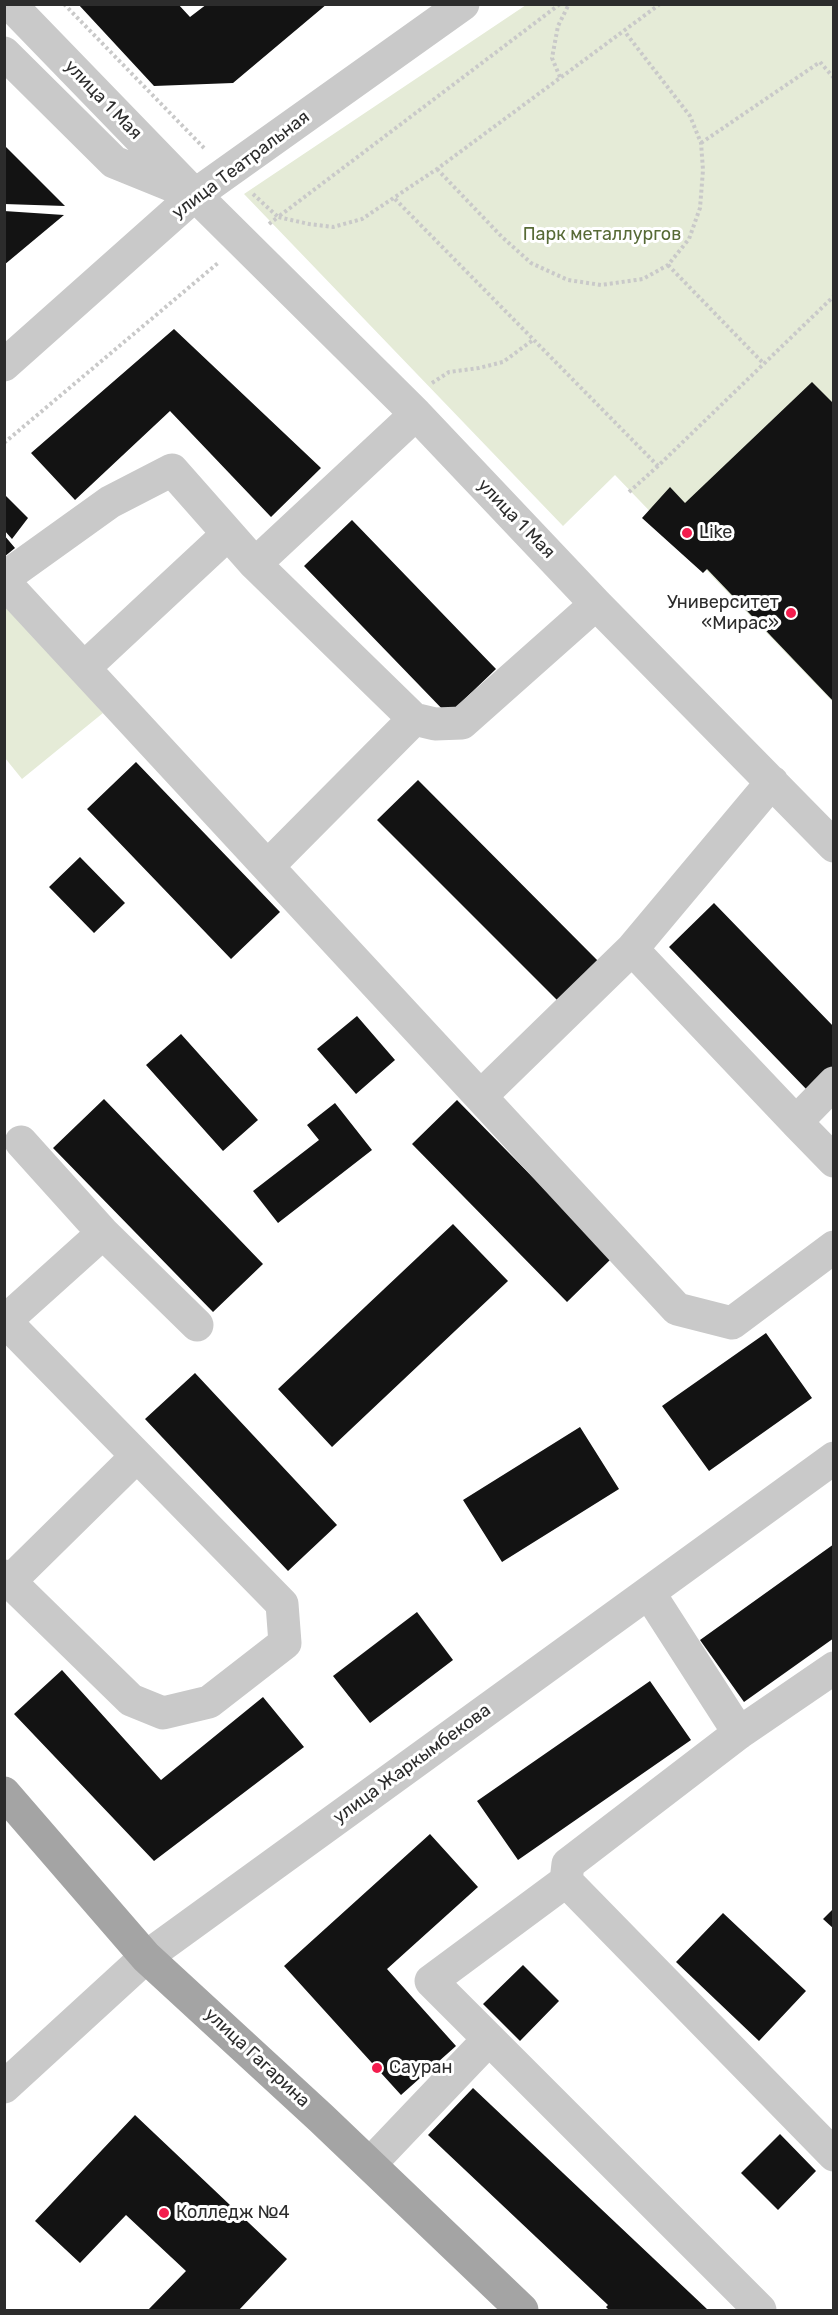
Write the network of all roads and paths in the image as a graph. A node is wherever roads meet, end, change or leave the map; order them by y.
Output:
1 (10, 4) edge
2 (463, 4) edge
3 (569, 4) edge
4 (660, 4) edge
5 (625, 32) junction
6 (4, 53) edge
7 (560, 77) junction
8 (834, 78) edge
9 (701, 143) junction
10 (437, 169) junction
11 (195, 195) junction
12 (395, 199) junction
13 (242, 242) junction
14 (668, 265) junction
15 (834, 296) edge
16 (534, 340) junction
17 (764, 364) junction
18 (4, 365) edge
19 (421, 400) junction
20 (4, 443) edge
21 (658, 466) junction
22 (629, 492) dead end
23 (228, 534) junction
24 (255, 564) junction
25 (4, 580) edge
26 (596, 604) junction
27 (84, 668) junction
28 (414, 719) junction
29 (772, 782) junction
30 (834, 846) edge
31 (268, 866) junction
32 (632, 949) junction
33 (834, 1083) edge
34 (480, 1096) junction
35 (796, 1122) junction
36 (21, 1142) dead end
37 (834, 1161) edge
38 (103, 1233) junction
39 (834, 1247) edge
40 (5, 1321) edge
41 (197, 1325) dead end
42 (137, 1456) junction
43 (834, 1458) edge
44 (7, 1578) edge
45 (649, 1593) junction
46 (834, 1668) edge
47 (739, 1733) junction
48 (4, 1793) edge
49 (566, 1881) junction
50 (146, 1957) junction
51 (489, 2039) junction
52 (4, 2087) edge
53 (834, 2155) edge
54 (369, 2164) junction
55 (522, 2310) edge
56 (760, 2310) edge

1 - 11 street, улица 1 Мая
2 - 11 street, улица Театральная
3 - 7 path
4 - 5 path
5 - 7 path
5 - 9 path
6 - 11 street, улица 1 Мая
7 - 10 path
8 - 9 path
9 - 14 path
10 - 12 path
10 - 14 path
11 - 13 street, улица 1 Мая
11 - 18 street, улица Театральная
12 - 13 path
12 - 16 path
13 - 19 street, улица 1 Мая
13 - 20 path
14 - 17 path
15 - 17 path
16 - 19 path
16 - 21 path
17 - 21 path
19 - 24 street
19 - 26 street, улица 1 Мая
21 - 22 path
23 - 24 street
23 - 25 street
23 - 27 street
24 - 28 street
25 - 27 street
26 - 28 street
26 - 29 street, улица 1 Мая
27 - 31 street
28 - 31 street
29 - 30 street, улица 1 Мая
29 - 32 street
31 - 34 street
32 - 34 street
32 - 35 street
33 - 35 street
34 - 39 street
35 - 37 street
36 - 38 street
38 - 40 street
38 - 41 street
40 - 42 street
42 - 44 street
42 - 44 street
43 - 45 street, улица Жаркымбекова
45 - 47 street
45 - 50 street, улица Жаркымбекова
46 - 47 street
47 - 49 street
48 - 50 main road, улица Гагарина
49 - 51 street
49 - 53 street
50 - 52 street, улица Жаркымбекова
50 - 54 main road, улица Гагарина
51 - 54 street
51 - 56 street
54 - 55 main road, улица Гагарина

